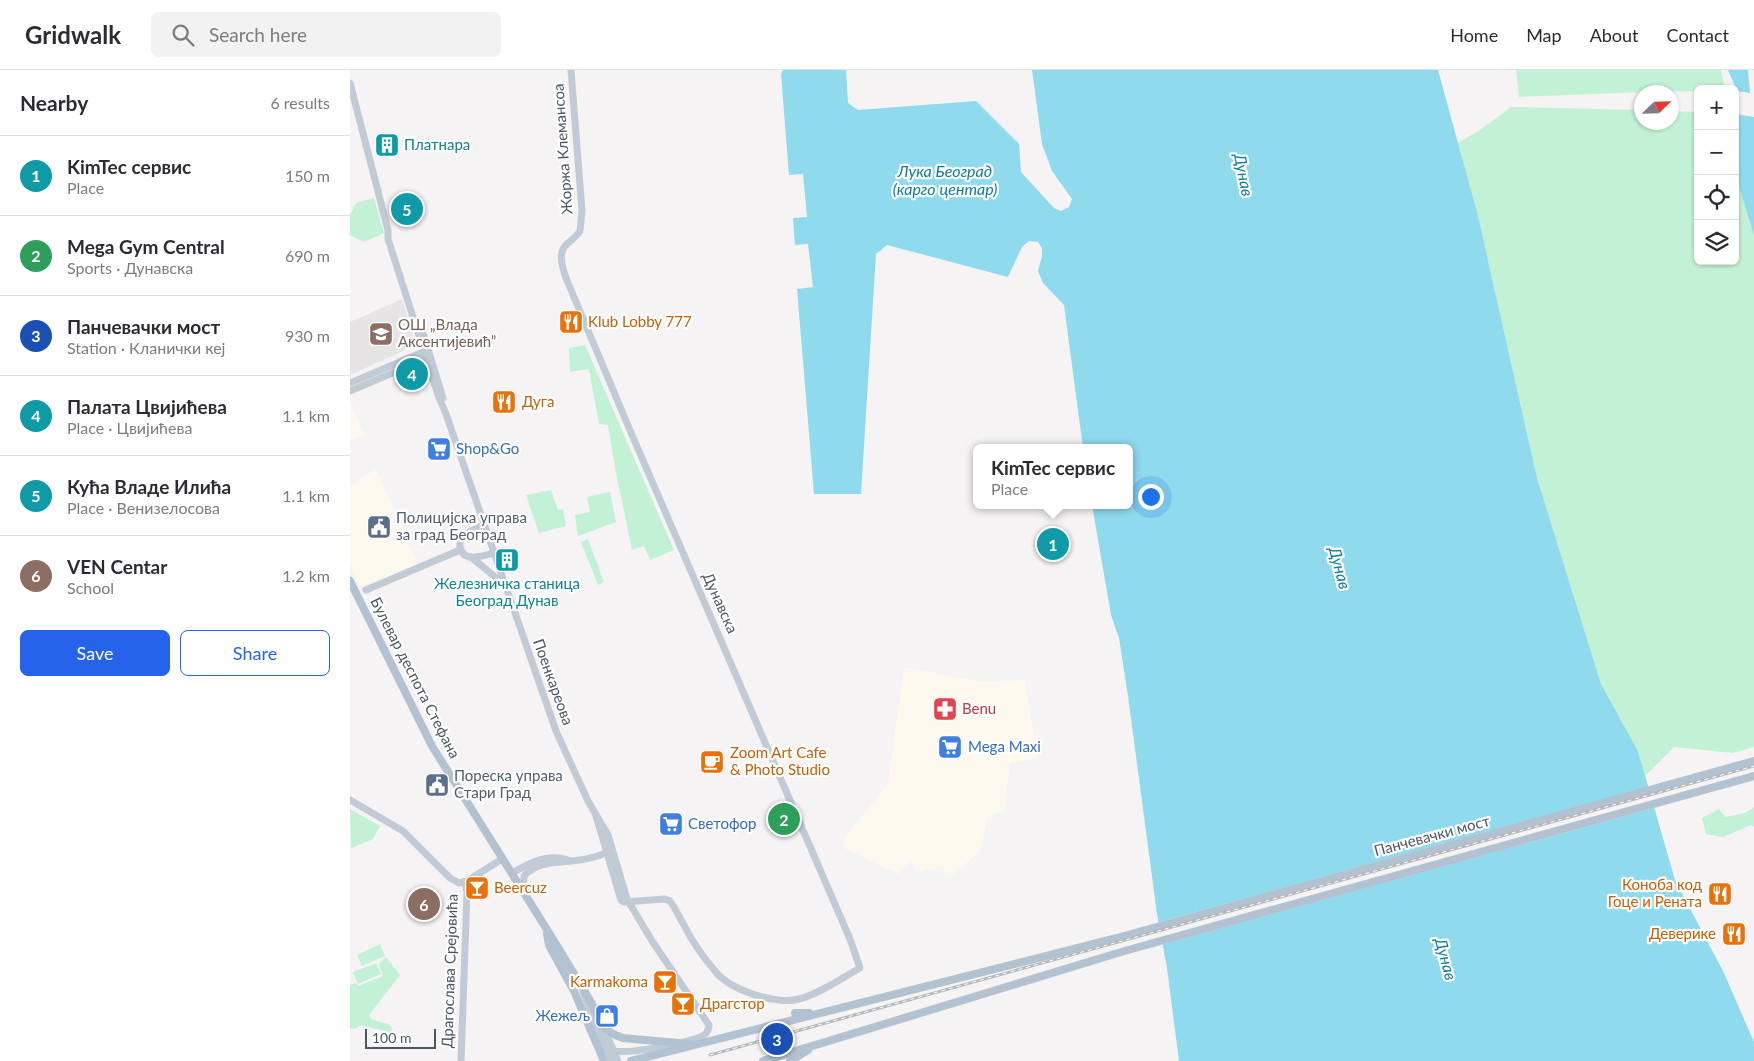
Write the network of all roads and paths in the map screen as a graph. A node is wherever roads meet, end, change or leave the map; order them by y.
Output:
1 (571, 70) edge
2 (350, 83) edge
3 (563, 248) joint
4 (427, 354) junction
5 (350, 383) edge
6 (350, 391) edge
7 (484, 525) junction
8 (460, 550) junction
9 (494, 553) junction
10 (472, 558) junction
11 (350, 582) edge
12 (504, 584) junction
13 (366, 590) dead end
14 (1754, 761) edge
15 (1754, 776) edge
16 (350, 800) edge
17 (596, 816) junction
18 (607, 853) junction
19 (502, 859) junction
20 (571, 861) junction
21 (512, 873) junction
22 (465, 882) junction
23 (523, 892) junction
24 (662, 899) joint
25 (547, 930) junction
26 (582, 990) junction
27 (795, 1013) dead end
28 (819, 1014) junction
29 (604, 1028) junction
30 (818, 1044) junction
31 (696, 1045) junction
32 (640, 1050) junction
33 (614, 1051) junction
34 (461, 1061) edge
35 (604, 1061) edge
36 (611, 1061) edge
37 (618, 1061) edge
38 (631, 1061) edge
39 (763, 1061) edge
40 (790, 1061) edge

1 - 3 main road, Жоржа Клемансоа
2 - 4 main road, Поенкареова
3 - 24 main road, Дунавска
4 - 5 main road
4 - 6 main road
4 - 7 main road, Поенкареова
7 - 8 main road
7 - 9 main road, Поенкареова
8 - 10 main road
8 - 13 main road
9 - 10 main road
9 - 12 main road, Поенкареова
10 - 12 main road
11 - 19 main road, Булевар деспота Стефана
12 - 17 main road, Поенкареова
14 - 28 main road, Панчевачки мост
15 - 30 main road, Панчевачки мост
16 - 22 main road
17 - 18 main road, Поенкареова
17 - 32 main road, Поенкареова
18 - 20 main road
18 - 24 main road, Поенкареова
19 - 21 main road, Булевар деспота Стефана
19 - 22 main road
20 - 21 main road
20 - 23 main road
21 - 23 main road, Булевар деспота Стефана
22 - 34 main road, Драгослава Срејовића
23 - 25 main road, Булевар деспота Стефана
25 - 26 main road, Булевар деспота Стефана
25 - 35 main road
26 - 29 main road, Булевар деспота Стефана
26 - 36 main road, Булевар деспота Стефана
27 - 28 main road
28 - 31 main road, Панчевачки мост
29 - 31 main road
29 - 33 main road, Булевар деспота Стефана
30 - 39 main road
30 - 40 main road
31 - 38 main road, Панчевачки мост
32 - 33 main road
32 - 37 main road
33 - 37 main road, Булевар деспота Стефана

